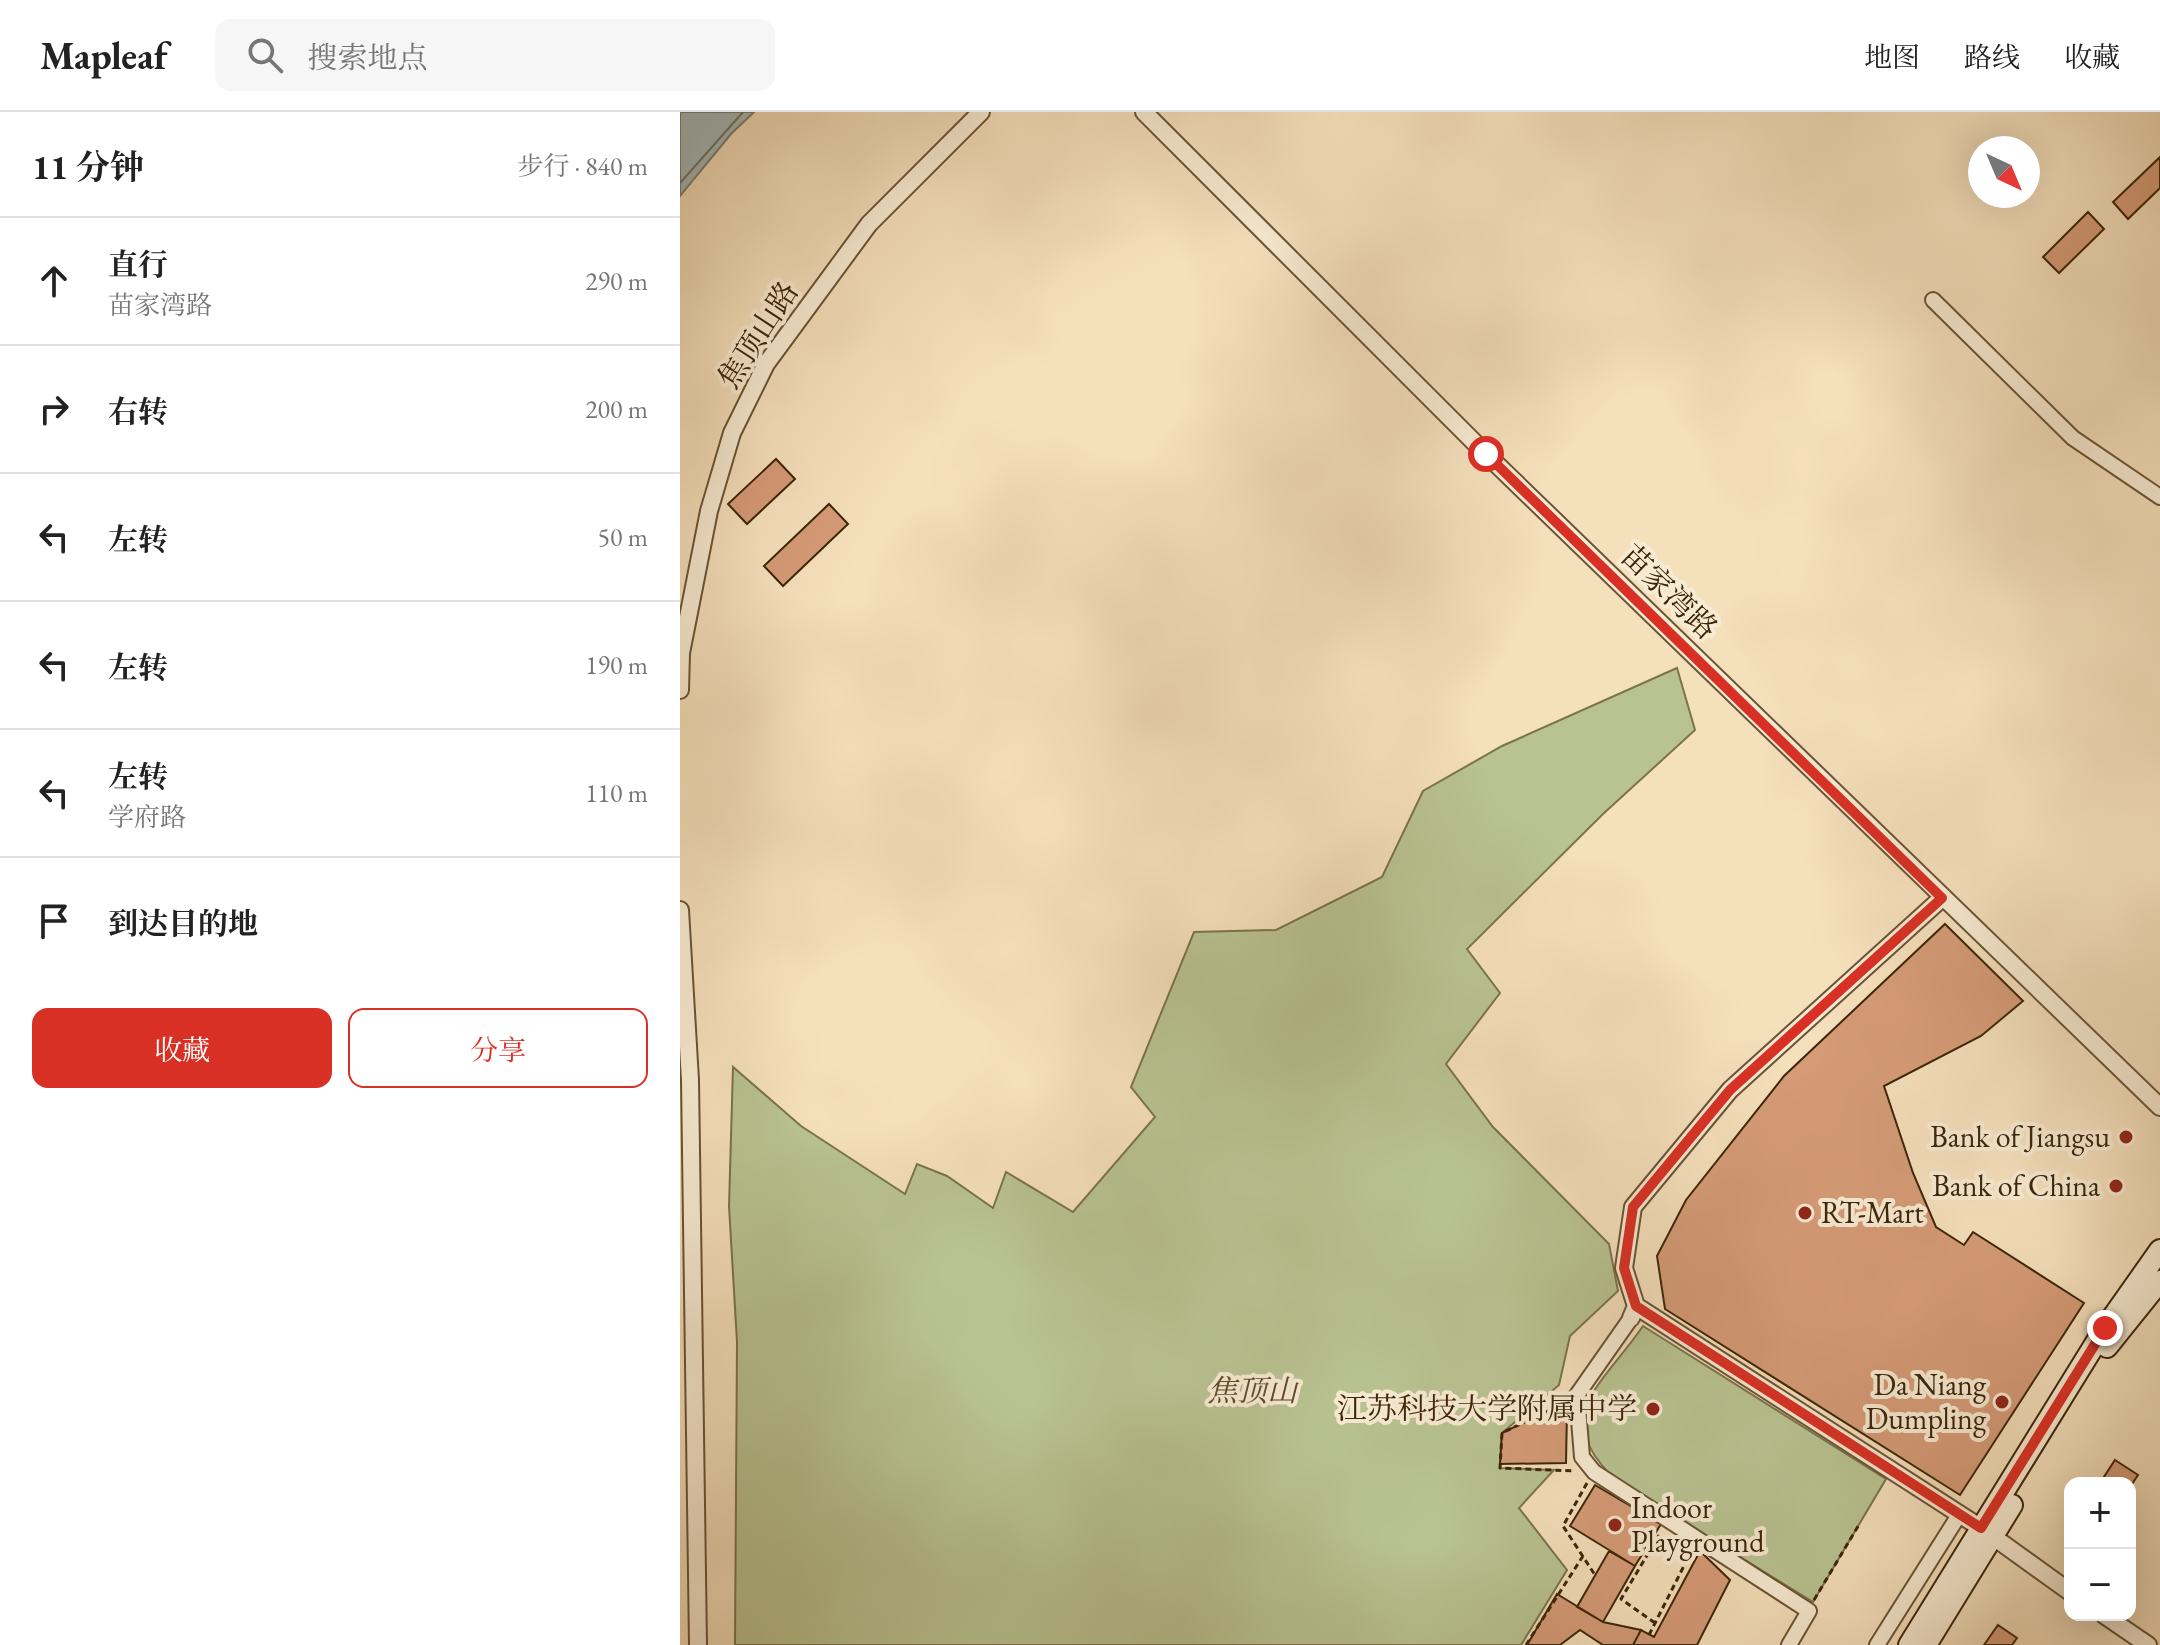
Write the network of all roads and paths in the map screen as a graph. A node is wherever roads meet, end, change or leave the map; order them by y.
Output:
1 (981, 112) edge
2 (1144, 112) edge
3 (1933, 300) dead end
4 (2160, 497) edge
5 (680, 690) edge
6 (1942, 898) junction
7 (680, 910) edge
8 (2160, 1107) edge
9 (2160, 1250) edge
10 (2160, 1281) edge
11 (1634, 1312) junction
12 (1579, 1411) junction
13 (1594, 1472) junction
14 (1959, 1515) junction
15 (1668, 1520) junction
16 (1860, 1523) dead end
17 (1987, 1533) junction
18 (1698, 1539) junction
19 (1583, 1556) junction
20 (1595, 1575) dead end
21 (2064, 1588) edge
22 (1809, 1611) junction
23 (2113, 1621) edge
24 (1655, 1623) junction
25 (1649, 1635) dead end
26 (698, 1645) edge
27 (1526, 1645) edge
28 (1789, 1645) edge
29 (1877, 1645) edge
30 (1909, 1645) edge
31 (1926, 1645) edge
32 (2148, 1645) edge

1 - 5 street, 焦顶山路
2 - 6 street, 苗家湾路
3 - 4 street
6 - 8 street, 苗家湾路
6 - 11 street
7 - 26 street
9 - 17 main road
10 - 17 main road
11 - 12 street
11 - 14 street
12 - 13 street
12 - 13 path
13 - 15 street
13 - 19 path
14 - 17 street
14 - 29 street
15 - 18 street
15 - 24 path
16 - 22 path
17 - 21 street
17 - 30 main road
17 - 31 main road
18 - 22 street
18 - 24 path
19 - 20 path
19 - 27 path
22 - 28 street
23 - 32 street
24 - 25 path

